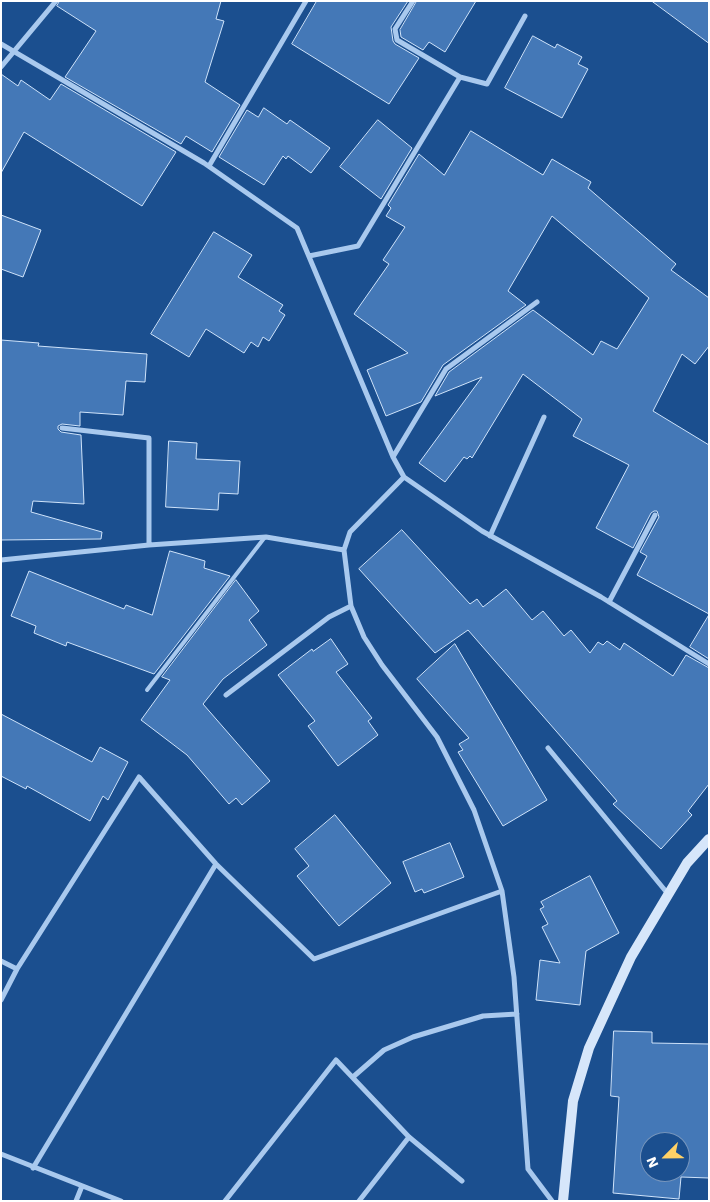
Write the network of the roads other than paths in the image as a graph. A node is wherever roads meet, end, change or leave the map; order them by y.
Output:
1 (56, 1) edge
2 (306, 1) edge
3 (413, 1) edge
4 (525, 16) dead end
5 (1, 44) edge
6 (14, 50) junction
7 (1, 67) edge
8 (460, 77) junction
9 (208, 166) junction
10 (309, 256) junction
11 (537, 302) dead end
12 (544, 417) dead end
13 (62, 428) dead end
14 (393, 457) junction
15 (404, 477) junction
16 (655, 515) dead end
17 (266, 536) junction
18 (490, 536) junction
19 (149, 545) junction
20 (344, 550) junction
21 (1, 560) edge
22 (609, 602) junction
23 (351, 606) junction
24 (709, 664) edge
25 (147, 690) dead end
26 (226, 695) dead end
27 (548, 748) dead end
28 (709, 839) edge
29 (216, 864) junction
30 (502, 891) junction
31 (669, 894) junction
32 (1, 961) edge
33 (17, 968) junction
34 (1, 1000) edge
35 (517, 1014) junction
36 (353, 1077) junction
37 (409, 1137) junction
38 (1, 1154) edge
39 (33, 1168) junction
40 (462, 1181) dead end
41 (82, 1186) junction
42 (76, 1201) edge
43 (121, 1201) edge
44 (225, 1201) edge
45 (359, 1201) edge
46 (552, 1201) edge
47 (564, 1201) edge

1 - 6 street
2 - 9 street
3 - 8 street
4 - 8 street
5 - 6 street
6 - 7 street
6 - 9 street
8 - 10 street
9 - 10 street
10 - 14 street
11 - 14 street
12 - 18 street
13 - 19 street
14 - 15 street
15 - 18 street
15 - 20 street
16 - 22 street
17 - 19 street
17 - 20 street
17 - 25 lane
18 - 22 street
19 - 21 street
20 - 23 street
22 - 24 street
23 - 26 street
23 - 30 street
27 - 31 street
28 - 31 street
29 - 30 street
29 - 33 street
29 - 39 street
30 - 35 street
31 - 47 street
32 - 33 street
33 - 34 street
35 - 36 street
35 - 46 street
36 - 37 street
36 - 44 street
37 - 40 street
37 - 45 street
38 - 39 street
39 - 41 street
41 - 42 street
41 - 43 street

